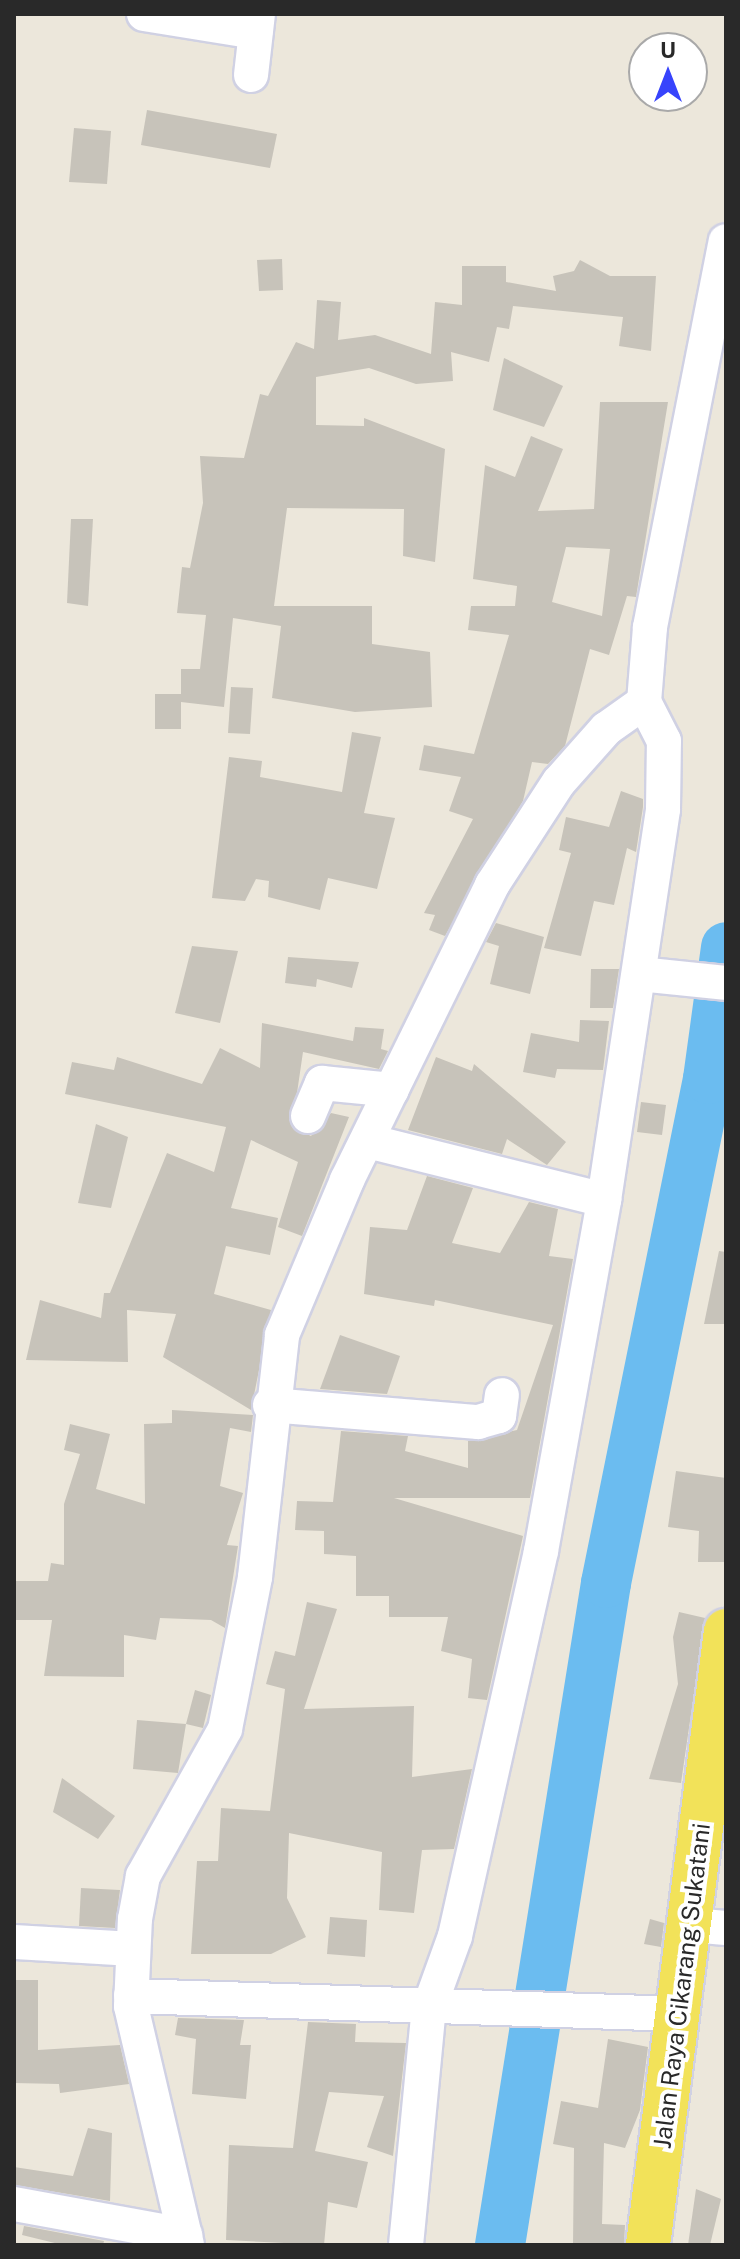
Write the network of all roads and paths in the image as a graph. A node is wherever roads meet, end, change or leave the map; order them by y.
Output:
1 (144, 14) edge
2 (257, 23) edge
3 (251, 75) dead end
4 (726, 241) edge
5 (644, 702) junction
6 (639, 974) junction
7 (726, 983) edge
8 (392, 1090) junction
9 (308, 1116) dead end
10 (372, 1142) junction
11 (604, 1200) junction
12 (502, 1395) dead end
13 (270, 1405) junction
14 (726, 1631) edge
15 (708, 1927) edge
16 (14, 1942) edge
17 (133, 1949) junction
18 (131, 1996) junction
19 (429, 2008) junction
20 (679, 2014) junction
21 (14, 2204) edge
22 (186, 2240) edge
23 (406, 2245) edge
24 (648, 2245) edge

1 - 2 street
2 - 3 street
4 - 5 street
5 - 6 street
5 - 8 street
6 - 7 street
6 - 11 street
8 - 9 street
8 - 10 street
10 - 11 street
10 - 13 street
11 - 19 street
12 - 13 street
13 - 17 street
14 - 15 main road, Jalan Raya Cikarang Sukatani
15 - 20 main road, Jalan Raya Cikarang Sukatani
16 - 17 street
17 - 18 street
18 - 19 street
18 - 22 street
19 - 20 street
19 - 23 street
20 - 24 main road, Jalan Raya Cikarang Sukatani
21 - 22 street

